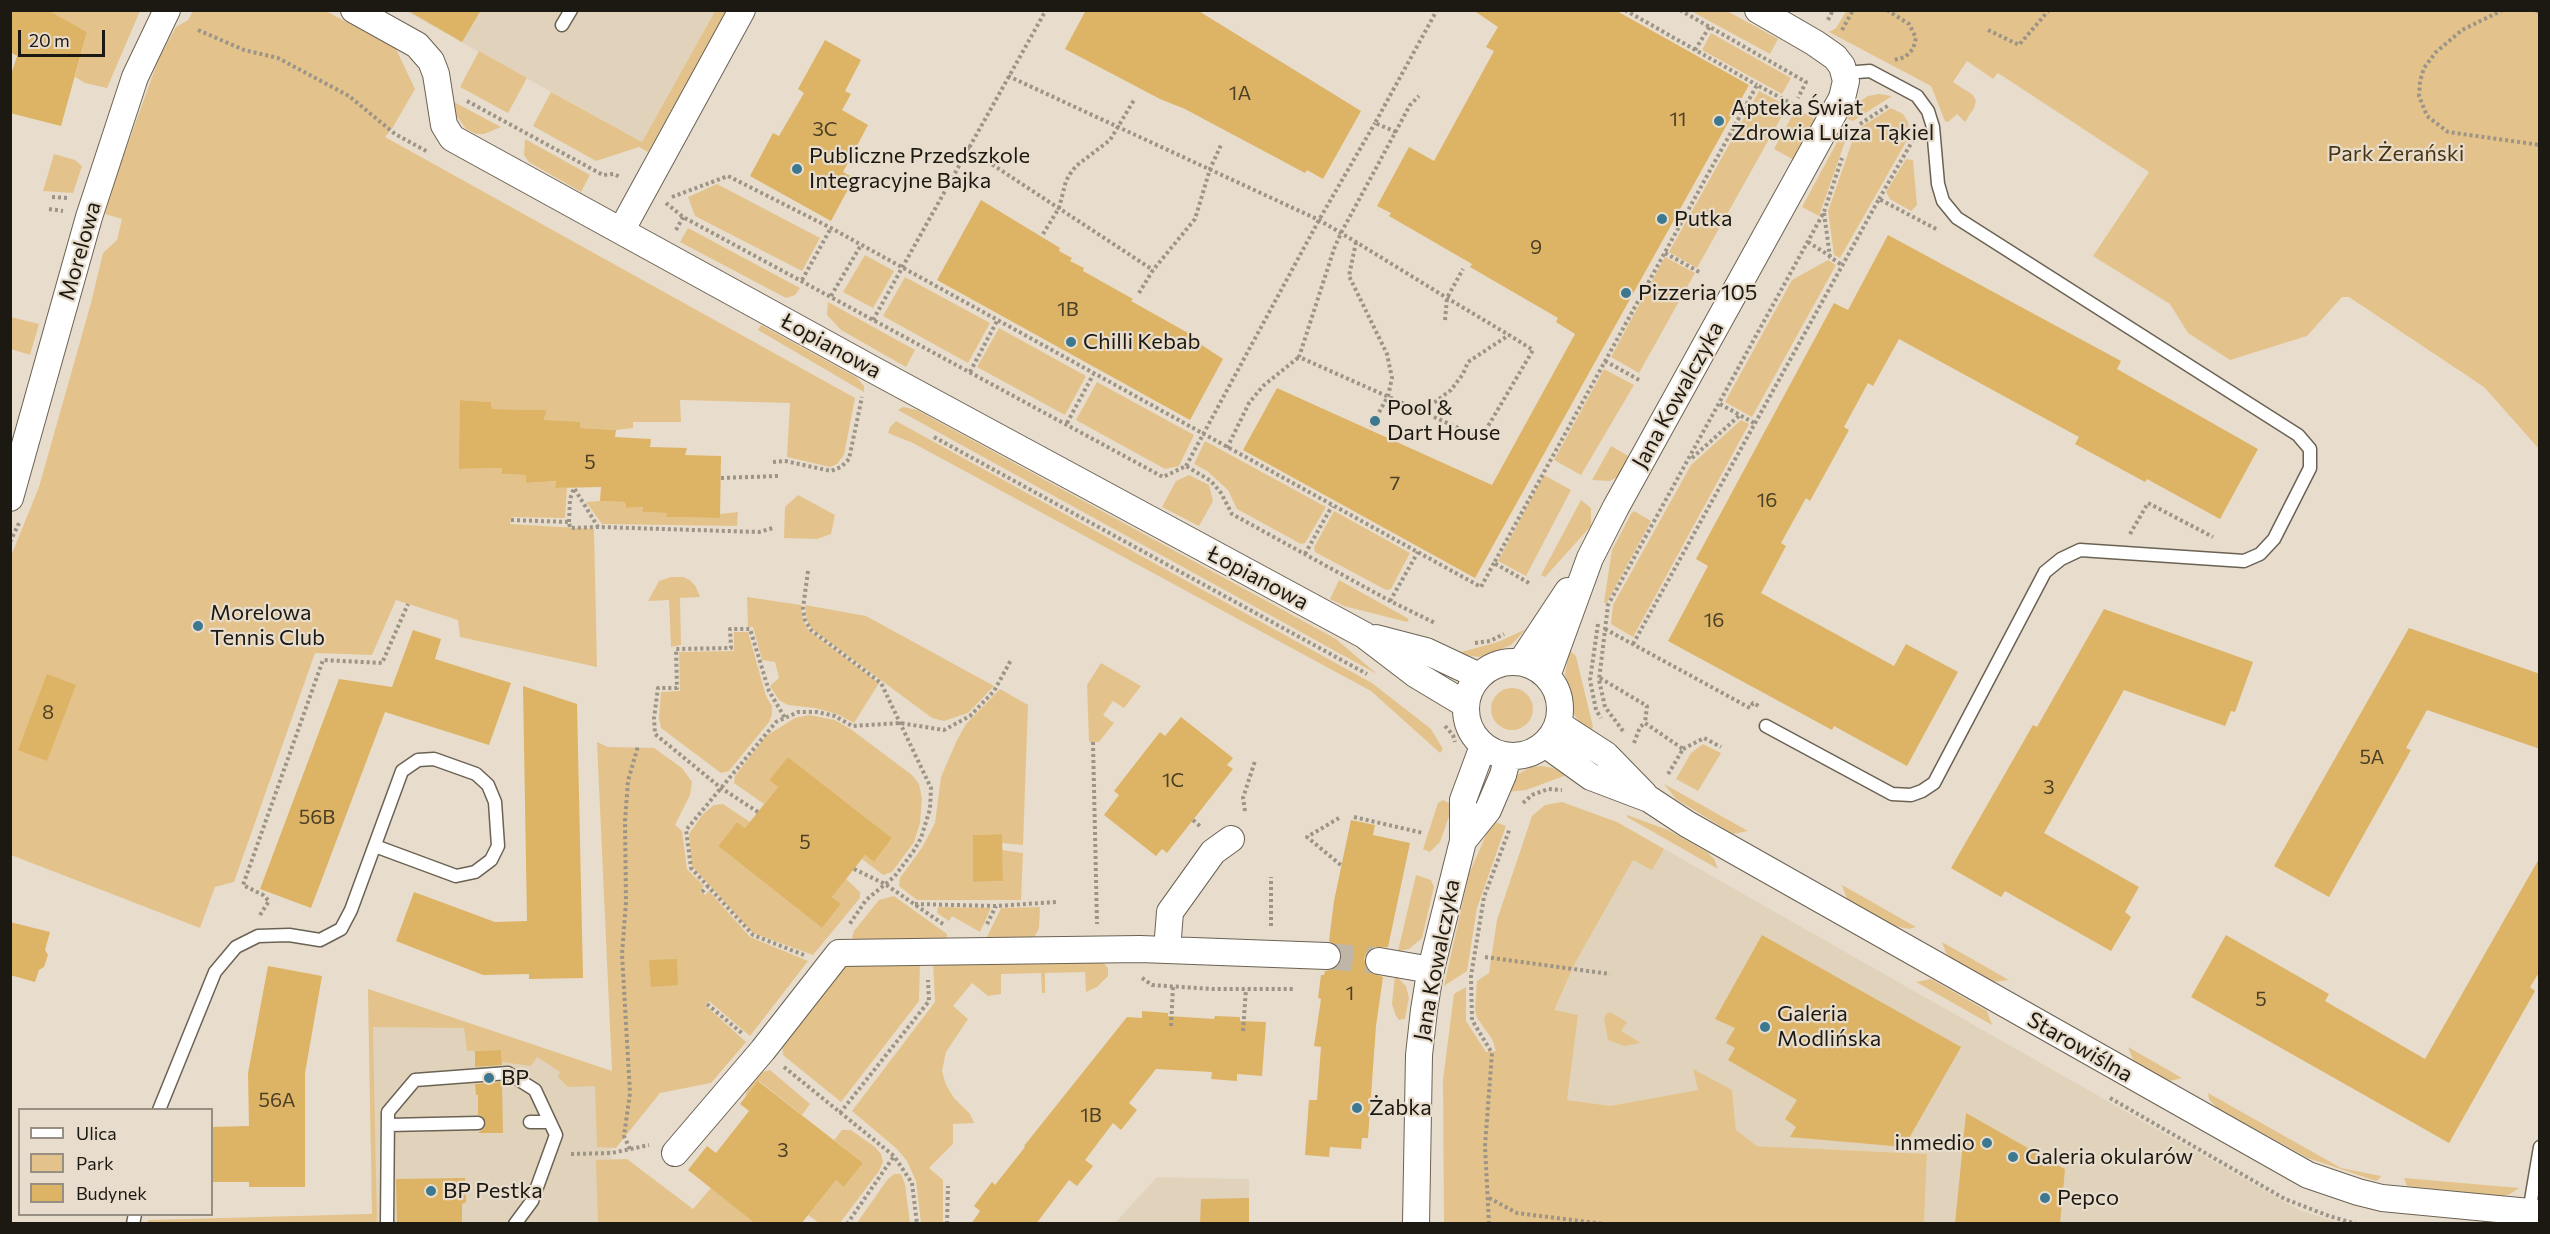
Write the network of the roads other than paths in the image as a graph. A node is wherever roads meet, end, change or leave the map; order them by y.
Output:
1 (166, 10) edge
2 (354, 10) edge
3 (571, 10) edge
4 (742, 10) edge
5 (1758, 10) edge
6 (562, 25) dead end
7 (1844, 73) junction
8 (621, 231) junction
9 (10, 498) edge
10 (1590, 558) junction
11 (1364, 635) junction
12 (1521, 662) junction
13 (1479, 676) junction
14 (1547, 676) junction
15 (1465, 704) junction
16 (1766, 726) dead end
17 (1551, 734) junction
18 (1483, 746) junction
19 (1508, 756) junction
20 (1649, 798) junction
21 (1232, 839) dead end
22 (1463, 841) junction
23 (375, 846) junction
24 (1167, 950) junction
25 (1327, 956) tunnel mouth
26 (1379, 961) tunnel mouth
27 (1431, 970) junction
28 (160, 1108) edge
29 (530, 1122) dead end
30 (550, 1122) junction
31 (478, 1123) dead end
32 (388, 1125) junction
33 (2540, 1147) edge
34 (675, 1153) road end
35 (2534, 1213) edge
36 (387, 1224) edge
37 (515, 1224) edge
38 (1416, 1224) edge

1 - 9 street, Morelowa
2 - 8 street, Łopianowa
3 - 6 lane
4 - 8 street
5 - 7 street
7 - 10 street, Jana Kowalczyka
7 - 16 lane
8 - 11 street, Łopianowa
10 - 12 street, Jana Kowalczyka
10 - 14 street, Jana Kowalczyka
11 - 13 street, Łopianowa
11 - 15 street, Łopianowa
12 - 13 street
12 - 14 street
13 - 15 street
14 - 17 street
15 - 18 street
17 - 19 street
17 - 20 street, Starowiślna
17 - 20 street, Starowiślna
18 - 19 street
18 - 22 street, Jana Kowalczyka
19 - 22 street, Jana Kowalczyka
20 - 35 street, Starowiślna
21 - 24 street
22 - 27 street, Jana Kowalczyka
23 - 23 lane
23 - 28 lane
24 - 25 street
24 - 34 street
26 - 27 street
27 - 38 street, Jana Kowalczyka
29 - 30 lane
30 - 32 lane
30 - 37 lane
31 - 32 lane
32 - 36 lane
33 - 35 lane

